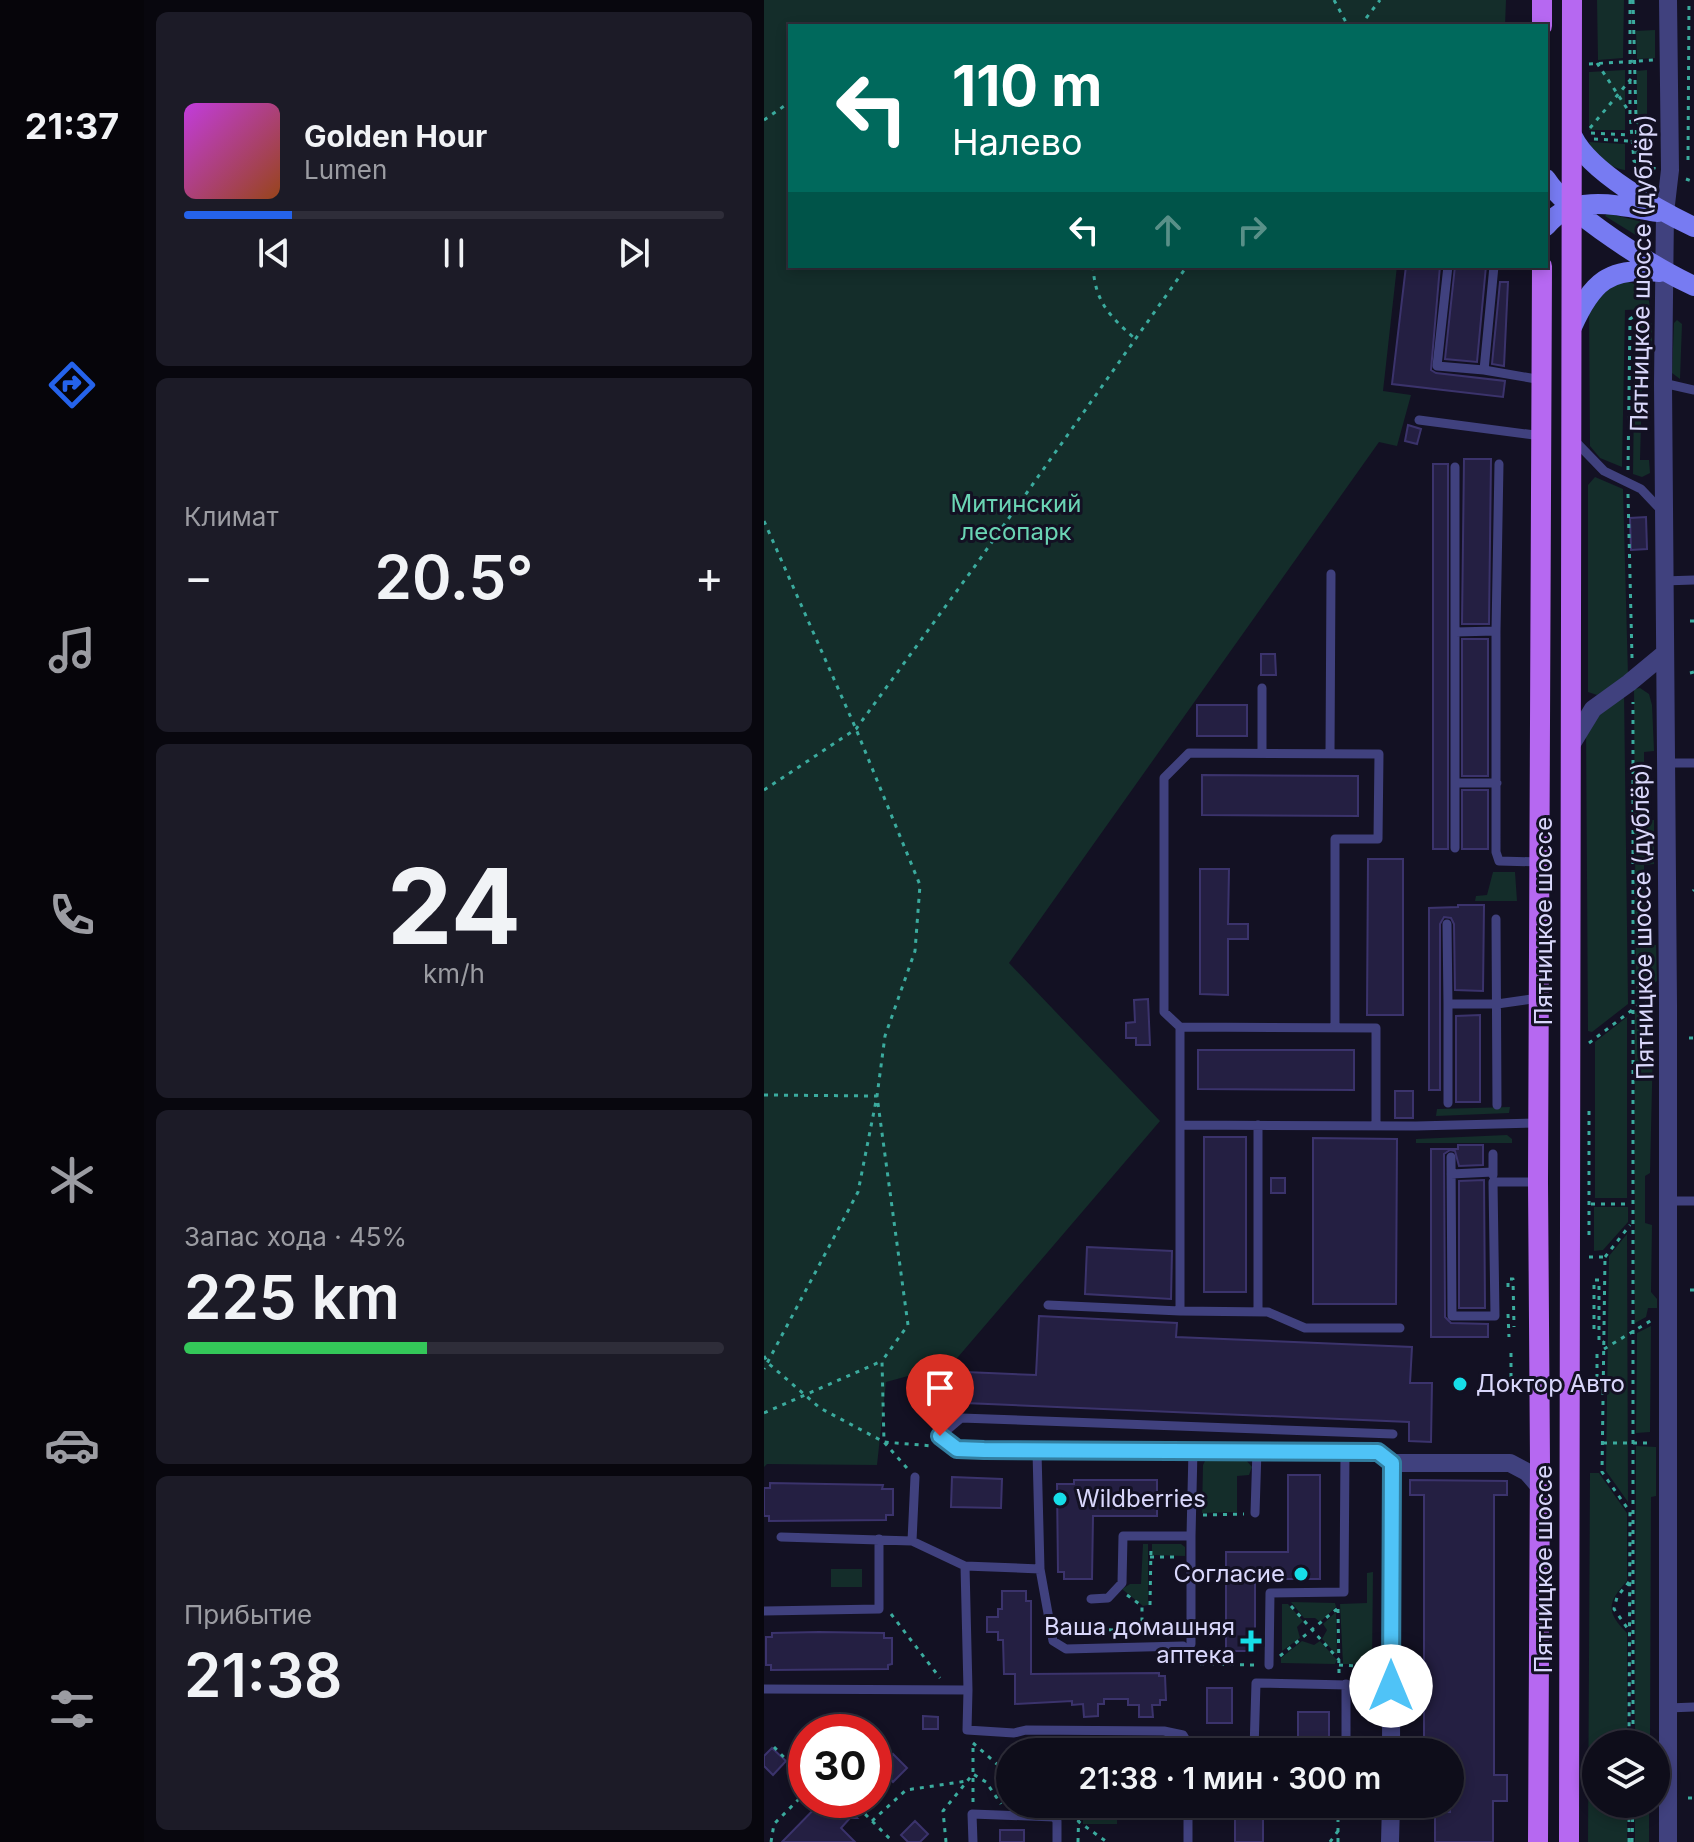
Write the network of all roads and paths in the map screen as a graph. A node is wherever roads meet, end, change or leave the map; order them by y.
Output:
1 (1334, 0) edge
2 (1380, 0) edge
3 (1542, 0) edge
4 (1572, 0) edge
5 (1632, 0) edge
6 (1668, 0) edge
7 (1689, 0) edge
8 (1347, 24) edge
9 (1362, 24) edge
10 (1542, 24) edge
11 (1692, 47) edge
12 (1661, 60) dead end
13 (1632, 61) junction
14 (1597, 63) junction
15 (1586, 64) dead end
16 (1631, 79) junction
17 (1692, 82) edge
18 (1692, 88) edge
19 (1618, 95) junction
20 (788, 103) edge
21 (1630, 114) junction
22 (1586, 119) dead end
23 (764, 120) edge
24 (1581, 135) junction
25 (1633, 139) junction
26 (1676, 170) junction
27 (1548, 181) edge
28 (1694, 182) edge
29 (1571, 207) junction
30 (1665, 213) junction
31 (1548, 224) edge
32 (1694, 227) edge
33 (1093, 268) edge
34 (1186, 268) edge
35 (1448, 268) edge
36 (1494, 268) edge
37 (1542, 268) edge
38 (1664, 272) junction
39 (1694, 286) edge
40 (1663, 319) junction
41 (1572, 327) junction
42 (1134, 338) junction
43 (1484, 370) junction
44 (1542, 380) junction
45 (1663, 383) junction
46 (1694, 390) edge
47 (1419, 420) dead end
48 (1542, 436) junction
49 (1573, 438) junction
50 (1499, 464) dead end
51 (1455, 467) dead end
52 (1628, 482) junction
53 (1663, 513) junction
54 (764, 521) edge
55 (1331, 574) dead end
56 (1694, 580) edge
57 (1663, 581) junction
58 (1496, 631) junction
59 (1455, 632) junction
60 (1664, 654) junction
61 (1633, 680) junction
62 (1262, 688) dead end
63 (856, 729) junction
64 (1571, 745) junction
65 (1262, 753) junction
66 (1330, 754) junction
67 (1665, 763) junction
68 (1694, 763) edge
69 (1455, 783) junction
70 (1497, 783) junction
71 (764, 790) edge
72 (1455, 848) dead end
73 (1540, 862) junction
74 (1496, 919) dead end
75 (1447, 924) dead end
76 (1656, 992) dead end
77 (1539, 998) junction
78 (1448, 1004) junction
79 (1497, 1004) junction
80 (1634, 1008) junction
81 (1180, 1027) junction
82 (1335, 1028) junction
83 (1589, 1043) dead end
84 (764, 1095) edge
85 (877, 1096) junction
86 (1589, 1102) dead end
87 (1448, 1103) dead end
88 (1497, 1105) dead end
89 (1539, 1123) junction
90 (1180, 1125) junction
91 (1258, 1125) junction
92 (1376, 1126) junction
93 (1493, 1154) dead end
94 (1451, 1157) dead end
95 (1451, 1174) junction
96 (1493, 1177) junction
97 (1538, 1182) junction
98 (1669, 1201) junction
99 (1694, 1201) edge
100 (1591, 1204) junction
101 (1630, 1204) dead end
102 (1630, 1225) dead end
103 (1588, 1244) dead end
104 (1588, 1257) dead end
105 (1605, 1257) junction
106 (1048, 1305) dead end
107 (1180, 1311) junction
108 (1258, 1312) junction
109 (1657, 1317) dead end
110 (1514, 1327) dead end
111 (1400, 1328) dead end
112 (1594, 1329) dead end
113 (1633, 1331) junction
114 (1509, 1337) dead end
115 (1604, 1342) junction
116 (1604, 1349) junction
117 (1511, 1353) dead end
118 (1597, 1354) dead end
119 (764, 1356) edge
120 (882, 1361) junction
121 (768, 1363) junction
122 (764, 1369) edge
123 (1511, 1381) dead end
124 (1603, 1390) junction
125 (805, 1395) junction
126 (764, 1413) edge
127 (1393, 1434) dead end
128 (1540, 1436) junction
129 (884, 1442) junction
130 (1603, 1443) junction
131 (1633, 1443) junction
132 (1658, 1443) dead end
133 (957, 1449) junction
134 (1193, 1450) junction
135 (1257, 1450) junction
136 (1345, 1451) junction
137 (1037, 1452) junction
138 (1392, 1463) junction
139 (1510, 1463) junction
140 (915, 1477) joint
141 (1540, 1487) junction
142 (1255, 1513) joint
143 (1199, 1515) dead end
144 (1151, 1536) junction
145 (1191, 1536) junction
146 (781, 1537) dead end
147 (879, 1539) junction
148 (912, 1541) junction
149 (1150, 1557) junction
150 (1186, 1558) dead end
151 (965, 1566) junction
152 (1040, 1569) junction
153 (1630, 1582) junction
154 (1121, 1591) dead end
155 (879, 1598) junction
156 (1091, 1599) dead end
157 (1339, 1601) dead end
158 (1288, 1603) dead end
159 (1150, 1605) dead end
160 (1338, 1608) junction
161 (764, 1611) edge
162 (1079, 1629) dead end
163 (1117, 1630) dead end
164 (1312, 1630) junction
165 (1630, 1632) junction
166 (1142, 1647) junction
167 (1339, 1663) junction
168 (1200, 1664) dead end
169 (1269, 1665) junction
170 (1377, 1667) dead end
171 (1342, 1683) junction
172 (1391, 1686) junction
173 (764, 1689) edge
174 (949, 1690) junction
175 (968, 1690) junction
176 (1694, 1707) edge
177 (1668, 1708) junction
178 (973, 1730) junction
179 (1631, 1730) edge
180 (1631, 1730) edge
181 (1164, 1731) junction
182 (1162, 1738) edge
183 (1185, 1738) edge
184 (1254, 1738) edge
185 (1345, 1738) edge
186 (1391, 1738) edge
187 (973, 1743) junction
188 (774, 1747) dead end
189 (788, 1761) edge
190 (996, 1763) edge
191 (973, 1774) junction
192 (967, 1781) junction
193 (996, 1797) edge
194 (1688, 1798) dead end
195 (1694, 1798) edge
196 (788, 1810) edge
197 (972, 1814) junction
198 (996, 1814) edge
199 (869, 1818) edge
200 (1055, 1818) edge
201 (1076, 1818) edge
202 (1079, 1818) edge
203 (1188, 1818) edge
204 (1338, 1818) edge
205 (1391, 1818) edge
206 (1631, 1818) edge
207 (872, 1821) junction
208 (1079, 1822) junction
209 (1338, 1831) junction
210 (771, 1842) edge
211 (893, 1842) edge
212 (946, 1842) edge
213 (973, 1842) edge
214 (1057, 1842) edge
215 (1078, 1842) edge
216 (1107, 1842) edge
217 (1188, 1842) edge
218 (1330, 1842) edge
219 (1338, 1842) edge
220 (1390, 1842) edge
221 (1538, 1842) edge
222 (1569, 1842) edge
223 (1631, 1842) edge
224 (1668, 1842) edge

1 - 8 path
2 - 9 path
3 - 10 main road
4 - 24 main road, Пятницкое шоссе
5 - 13 path
6 - 26 street, Пятницкое шоссе (дублёр)
7 - 11 path
11 - 17 path
12 - 13 path
13 - 14 path
13 - 16 path
13 - 25 path
14 - 15 path
14 - 19 path
16 - 19 path
16 - 21 path
17 - 18 path
18 - 26 path
19 - 21 path
19 - 22 path
20 - 23 path
21 - 25 path
24 - 25 path
24 - 29 main road, Пятницкое шоссе
24 - 30 main road
25 - 26 path
26 - 28 path
26 - 30 street, Пятницкое шоссе (дублёр)
27 - 29 main road
29 - 30 main road
29 - 31 main road
29 - 38 main road
29 - 41 main road, Пятницкое шоссе
30 - 32 main road
30 - 38 street, Пятницкое шоссе (дублёр)
33 - 42 path
34 - 42 path
35 - 43 lane
36 - 43 lane
37 - 44 main road, Пятницкое шоссе
38 - 39 main road
38 - 40 street, Пятницкое шоссе (дублёр)
38 - 41 main road
40 - 45 street, Пятницкое шоссе (дублёр)
40 - 52 path
41 - 49 main road, Пятницкое шоссе
42 - 63 path
43 - 44 lane
44 - 48 main road, Пятницкое шоссе
45 - 46 lane
45 - 53 street, Пятницкое шоссе (дублёр)
47 - 48 lane
48 - 73 main road, Пятницкое шоссе
49 - 52 lane
49 - 64 main road, Пятницкое шоссе
50 - 58 lane
51 - 59 lane
52 - 53 lane
52 - 61 path
53 - 57 street, Пятницкое шоссе (дублёр)
54 - 63 path
55 - 66 lane
56 - 57 lane
57 - 60 street, Пятницкое шоссе (дублёр)
58 - 59 lane
58 - 70 lane
59 - 69 lane
60 - 61 street
60 - 67 street, Пятницкое шоссе (дублёр)
61 - 64 street
61 - 80 path
62 - 65 lane
63 - 71 path
63 - 85 path
64 - 222 main road, Пятницкое шоссе
65 - 66 lane
65 - 81 lane
66 - 82 lane
67 - 68 lane
67 - 98 street, Пятницкое шоссе (дублёр)
69 - 70 lane
69 - 72 lane
70 - 73 lane
73 - 77 main road, Пятницкое шоссе
74 - 79 lane
75 - 78 lane
76 - 80 path
77 - 79 lane
77 - 89 main road, Пятницкое шоссе
78 - 79 lane
78 - 87 lane
79 - 88 lane
80 - 83 path
80 - 113 path
81 - 82 lane
81 - 90 lane
82 - 92 lane
84 - 85 path
85 - 120 path
85 - 121 path
86 - 100 path
89 - 92 lane
89 - 97 main road, Пятницкое шоссе
90 - 91 lane
90 - 107 lane
91 - 92 lane
91 - 108 lane
93 - 96 lane
94 - 95 lane
95 - 96 lane
95 - 96 lane
96 - 97 lane
97 - 128 main road, Пятницкое шоссе
98 - 99 lane
98 - 177 street, Пятницкое шоссе (дублёр)
100 - 101 path
100 - 103 path
102 - 105 path
104 - 105 path
105 - 115 path
106 - 107 lane
107 - 108 lane
108 - 111 lane
109 - 113 path
110 - 114 path
112 - 115 path
113 - 116 path
113 - 131 path
115 - 116 path
116 - 124 path
117 - 123 path
118 - 124 path
119 - 121 path
120 - 125 path
120 - 129 path
121 - 122 path
121 - 125 path
124 - 130 path
125 - 126 path
125 - 129 path
127 - 133 lane
128 - 139 street
128 - 141 main road, Пятницкое шоссе
129 - 133 path
129 - 140 path
130 - 131 path
130 - 153 path
131 - 132 path
131 - 179 path
133 - 137 lane
134 - 135 lane
134 - 137 lane
134 - 145 lane
135 - 136 lane
135 - 142 lane
136 - 138 lane
136 - 169 lane
137 - 152 lane
138 - 139 street
138 - 172 street
139 - 141 street
140 - 148 lane
141 - 221 main road, Пятницкое шоссе
142 - 143 path
144 - 145 lane
144 - 149 path
144 - 156 lane
145 - 166 lane
146 - 147 lane
147 - 148 lane
147 - 155 lane
148 - 151 lane
149 - 150 path
149 - 159 path
151 - 152 lane
151 - 175 lane
152 - 166 lane
153 - 165 path
153 - 165 path
154 - 166 path
155 - 161 lane
155 - 174 path
157 - 160 path
158 - 164 path
160 - 164 path
160 - 167 path
162 - 163 path
164 - 167 path
164 - 169 path
165 - 180 path
167 - 170 path
167 - 171 path
168 - 169 path
171 - 172 lane
171 - 184 lane
171 - 185 lane
172 - 186 street
173 - 174 lane
174 - 175 lane
175 - 178 lane
176 - 177 lane
177 - 224 street, Пятницкое шоссе (дублёр)
178 - 181 lane
178 - 187 path
181 - 182 path
181 - 183 lane
187 - 190 path
187 - 191 path
188 - 189 path
191 - 192 path
191 - 193 path
191 - 197 path
192 - 207 path
192 - 212 path
194 - 195 path
196 - 210 path
197 - 198 lane
197 - 213 lane
199 - 207 path
200 - 214 lane
201 - 208 path
202 - 208 path
203 - 217 lane
204 - 209 path
205 - 220 street
206 - 223 path
207 - 211 path
208 - 215 path
208 - 216 path
209 - 218 path
209 - 219 path

